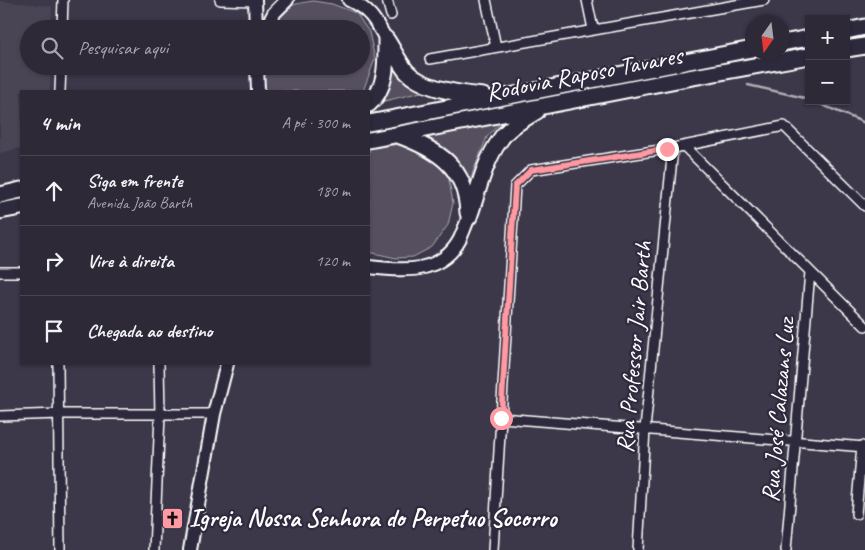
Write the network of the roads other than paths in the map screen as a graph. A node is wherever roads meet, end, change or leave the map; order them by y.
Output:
1 (63, 0) edge
2 (220, 0) edge
3 (257, 0) edge
4 (287, 0) edge
5 (350, 0) edge
6 (387, 0) edge
7 (486, 0) edge
8 (587, 0) edge
9 (764, 0) edge
10 (391, 14) dead end
11 (62, 20) edge
12 (256, 20) edge
13 (270, 20) edge
14 (865, 27) edge
15 (593, 29) junction
16 (850, 30) edge
17 (386, 39) junction
18 (805, 39) edge
19 (790, 42) edge
20 (865, 46) edge
21 (496, 47) junction
22 (850, 48) edge
23 (745, 50) edge
24 (805, 57) edge
25 (430, 59) dead end
26 (61, 75) edge
27 (257, 75) edge
28 (60, 90) edge
29 (258, 90) edge
30 (500, 98) junction
31 (370, 103) edge
32 (546, 105) junction
33 (370, 123) edge
34 (397, 134) junction
35 (370, 140) edge
36 (684, 146) junction
37 (673, 148) junction
38 (20, 190) edge
39 (0, 195) edge
40 (865, 206) edge
41 (20, 207) edge
42 (0, 211) edge
43 (469, 217) junction
44 (370, 267) edge
45 (0, 272) edge
46 (20, 272) edge
47 (810, 272) junction
48 (865, 326) edge
49 (58, 365) edge
50 (159, 365) edge
51 (227, 365) edge
52 (60, 414) junction
53 (214, 414) junction
54 (160, 415) junction
55 (0, 416) edge
56 (501, 418) junction
57 (645, 430) junction
58 (796, 441) junction
59 (863, 447) edge
60 (856, 514) dead end
61 (60, 550) edge
62 (154, 550) edge
63 (190, 550) edge
64 (493, 550) edge
65 (638, 550) edge
66 (786, 550) edge

1 - 11 street
2 - 3 street
3 - 12 main road
4 - 13 main road
5 - 17 main road
6 - 10 street
7 - 21 street
8 - 15 street
9 - 15 street
14 - 16 highway
15 - 21 street
17 - 30 highway
17 - 31 highway
18 - 19 highway
20 - 22 highway
21 - 25 street
23 - 30 highway, Rodovia Raposo Tavares
24 - 32 highway, Rodovia Raposo Tavares
26 - 28 street
27 - 29 main road
30 - 33 highway, Rodovia Raposo Tavares
32 - 34 highway, Rodovia Raposo Tavares
32 - 43 highway
34 - 35 highway, Rodovia Raposo Tavares
34 - 43 highway
36 - 37 street
36 - 40 street
36 - 47 street
37 - 56 street
37 - 57 street, Rua Professor Jair Barth
38 - 39 highway
41 - 42 highway
43 - 44 main road
45 - 46 street
47 - 48 street
47 - 58 street, Rua José Calazans Luz
49 - 52 street
50 - 54 street
51 - 53 main road
52 - 54 street
52 - 55 street
52 - 61 street
53 - 54 street
53 - 63 main road
54 - 62 street
56 - 57 street
56 - 64 street
57 - 58 street
57 - 65 street, Rua Professor Jair Barth
58 - 59 street
58 - 66 street, Rua José Calazans Luz
59 - 60 street

